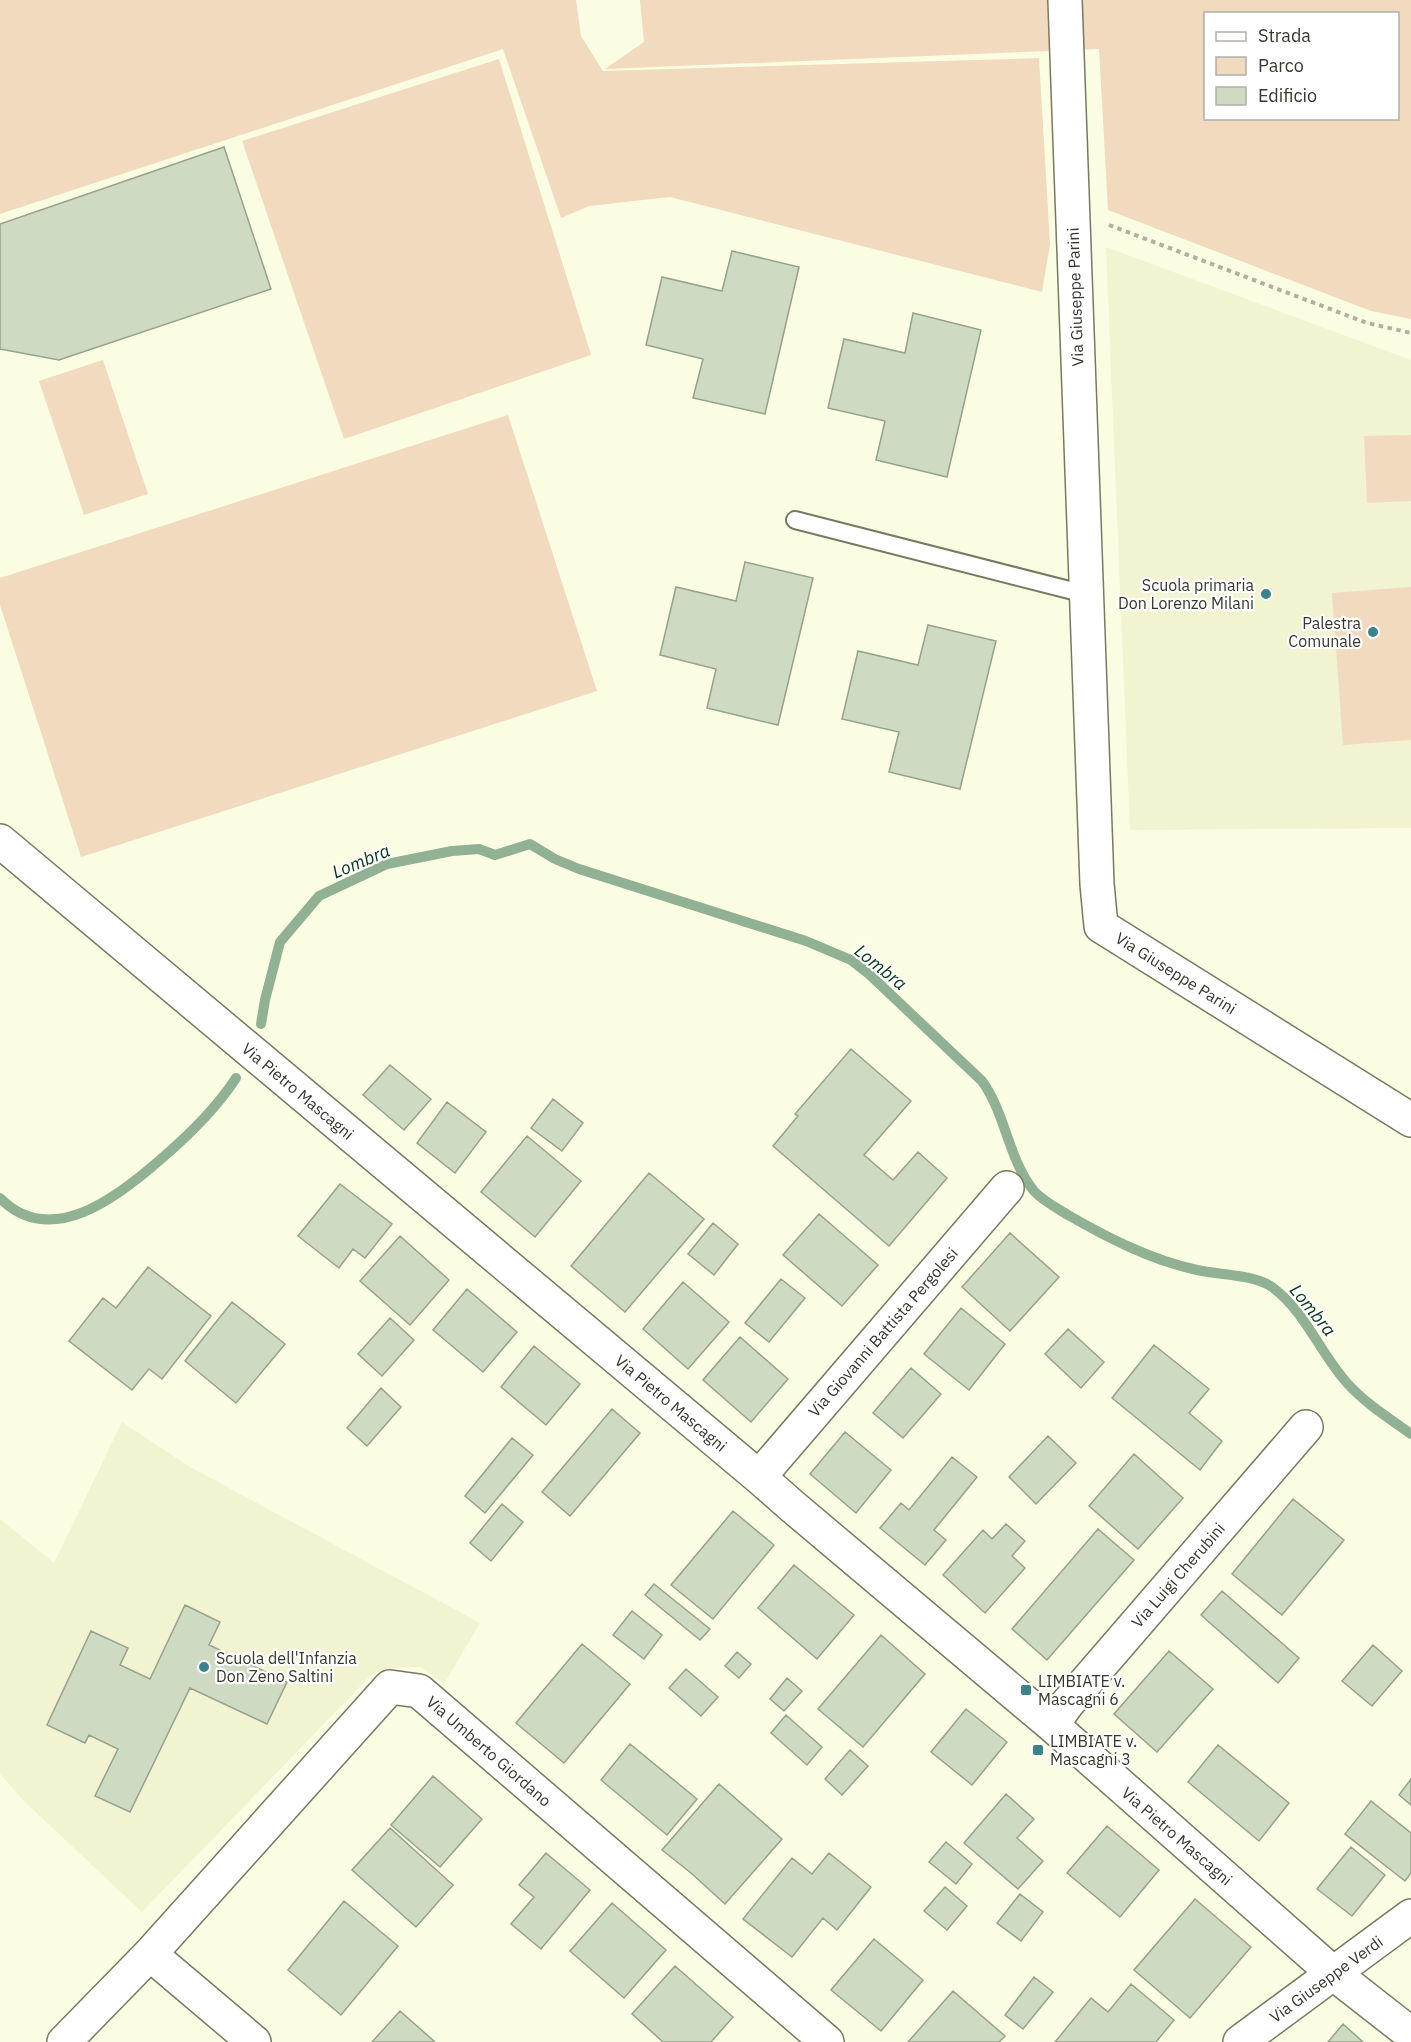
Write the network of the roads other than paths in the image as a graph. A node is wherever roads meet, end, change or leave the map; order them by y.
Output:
1 (1065, 0) edge
2 (795, 520) dead end
3 (1085, 594) junction
4 (0, 842) edge
5 (1411, 1120) edge
6 (1007, 1188) dead end
7 (1306, 1427) dead end
8 (759, 1477) junction
9 (1052, 1725) junction
10 (1411, 1916) edge
11 (150, 1954) junction
12 (1334, 1973) junction
13 (1411, 2034) edge
14 (64, 2042) edge
15 (254, 2042) edge
16 (826, 2042) edge
17 (1240, 2042) edge

1 - 3 street, Via Giuseppe Parini
2 - 3 lane
3 - 5 street, Via Giuseppe Parini
4 - 8 street, Via Pietro Mascagni
6 - 8 street, Via Giovanni Battista Pergolesi
7 - 9 street, Via Luigi Cherubini
8 - 9 street, Via Pietro Mascagni
9 - 12 street, Via Pietro Mascagni
10 - 12 street, Via Giuseppe Verdi
11 - 14 street
11 - 15 street
11 - 16 street, Via Umberto Giordano
12 - 13 street, Via Pietro Mascagni
12 - 17 street, Via Giuseppe Verdi

